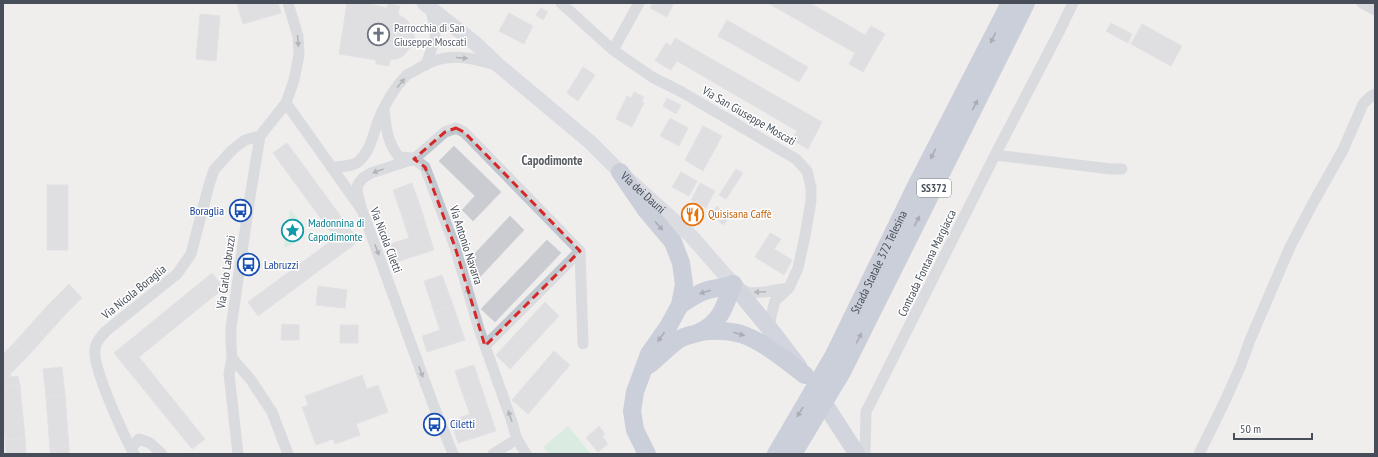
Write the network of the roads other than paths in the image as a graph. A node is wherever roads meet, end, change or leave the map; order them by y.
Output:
1 (288, 3) edge
2 (561, 3) edge
3 (640, 3) edge
4 (1010, 3) edge
5 (1026, 3) edge
6 (1072, 3) edge
7 (1362, 3) edge
8 (427, 6) edge
9 (1375, 10) edge
10 (613, 50) junction
11 (426, 65) junction
12 (498, 65) junction
13 (1375, 94) edge
14 (286, 103) junction
15 (384, 109) junction
16 (260, 136) junction
17 (995, 155) junction
18 (414, 158) junction
19 (331, 167) junction
20 (1122, 169) dead end
21 (620, 172) junction
22 (362, 210) junction
23 (580, 251) junction
24 (733, 284) junction
25 (789, 288) junction
26 (680, 305) junction
27 (770, 329) junction
28 (700, 332) junction
29 (583, 344) dead end
30 (485, 346) junction
31 (232, 358) junction
32 (799, 368) junction
33 (644, 370) junction
34 (517, 439) junction
35 (796, 443) edge
36 (853, 447) edge
37 (133, 451) edge
38 (162, 454) edge
39 (238, 454) edge
40 (288, 454) edge
41 (453, 454) edge
42 (493, 454) edge
43 (526, 454) edge
44 (648, 454) edge
45 (767, 454) edge
46 (776, 454) edge
47 (793, 454) edge
48 (865, 454) edge
49 (1199, 454) edge

1 -> 14 street
2 - 10 street, Via San Giuseppe Moscati
3 - 10 street
4 -> 35 highway, Strada Statale 372 Telesina / SS372
35 -> 5 highway, Strada Statale 372 Telesina / SS372
6 - 17 street, Contrada Fontana Margiacca
7 - 9 street
8 - 11 street
8 - 12 main road, Via dei Dauni
10 - 25 street, Via San Giuseppe Moscati
11 -> 12 street
15 -> 11 street
12 - 21 main road, Via dei Dauni
13 - 49 street
14 - 16 street, Via Carlo Labruzzi
14 - 19 street, Via Nicola Ciletti
15 - 18 street
15 - 19 street
16 - 31 street, Via Carlo Labruzzi
16 - 37 street, Via Nicola Boraglia
17 - 20 street
17 - 48 street, Contrada Fontana Margiacca
18 -> 22 street
18 - 23 street
30 -> 18 street, Via Antonio Navarra
19 - 22 street, Via Nicola Ciletti
21 - 24 main road, Via dei Dauni
21 -> 26 highway
22 -> 41 street, Via Nicola Ciletti
23 - 29 street
23 - 30 street
25 -> 24 street
24 -> 26 highway
24 - 27 main road, Via dei Dauni
24 - 28 highway
25 - 27 street, Via San Giuseppe Moscati
26 -> 33 highway
27 - 32 main road, Via dei Dauni
28 -> 32 highway
28 - 33 highway
34 -> 30 street, Via Antonio Navarra
31 - 39 street, Via Carlo Labruzzi
31 - 40 street
32 - 36 main road, Via dei Dauni
33 - 44 highway
34 - 42 street
34 - 43 street, Via Antonio Navarra
35 - 45 highway
35 - 46 highway, Strada Statale 372 Telesina / SS372
35 - 47 highway, Strada Statale 372 Telesina / SS372
37 - 38 street, Via Nicola Boraglia

